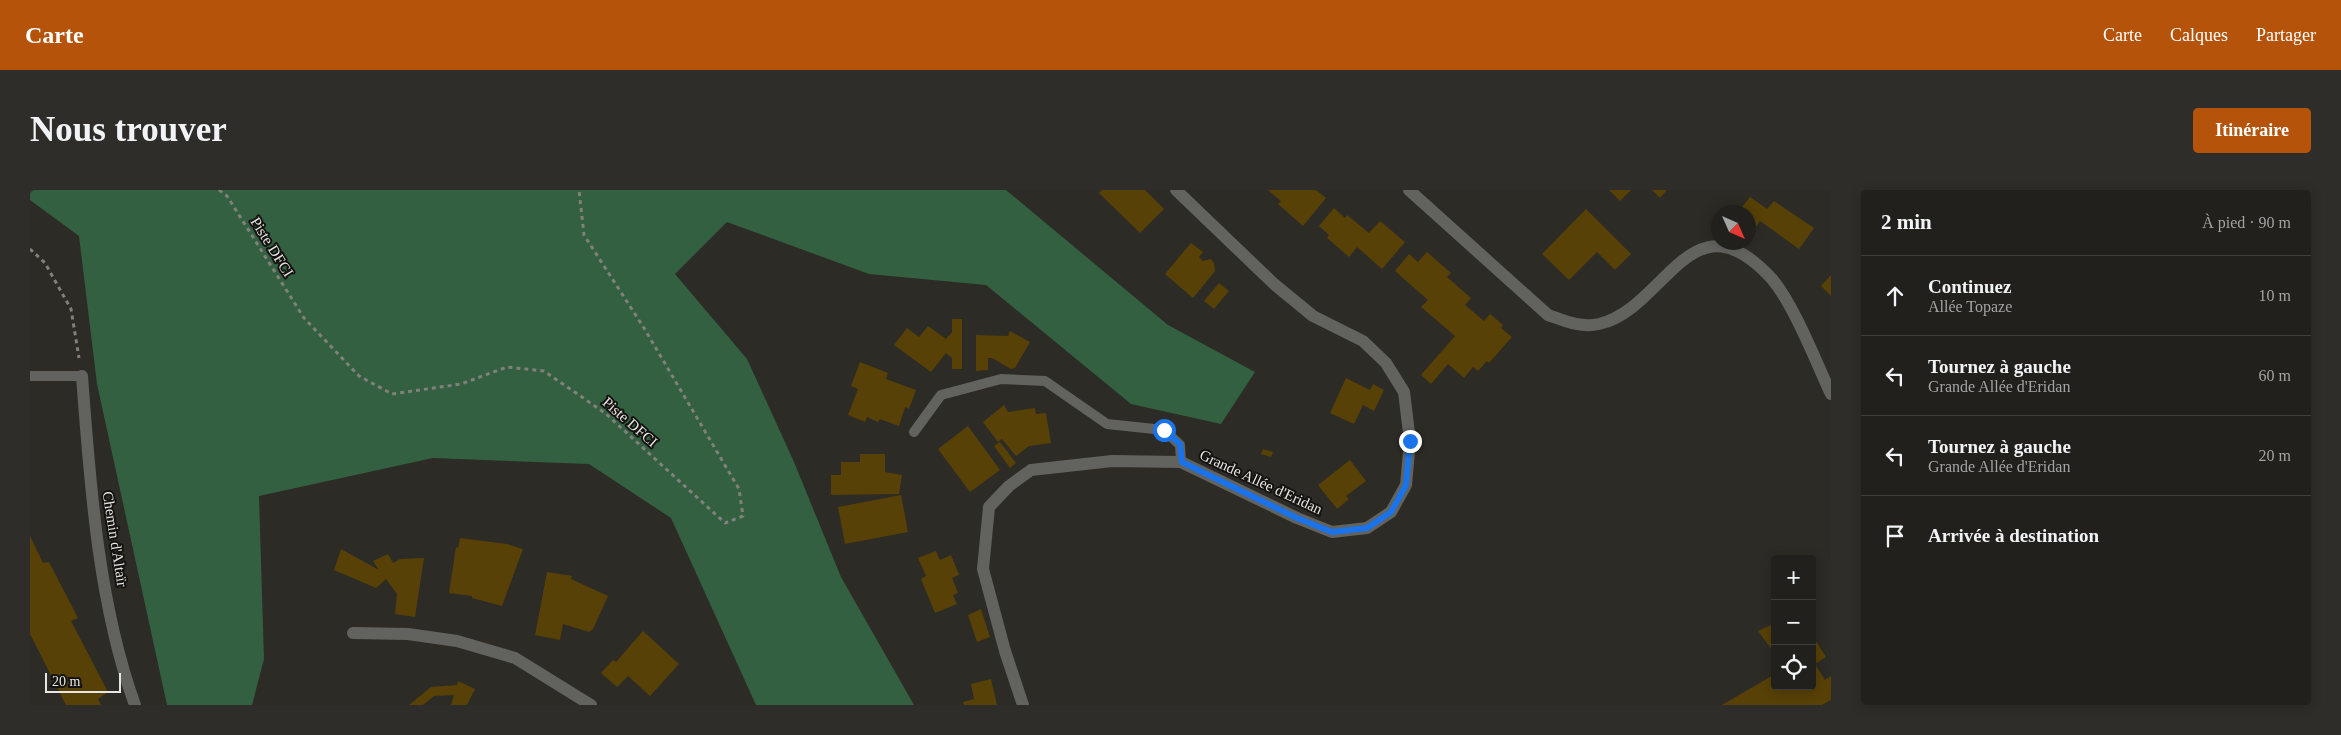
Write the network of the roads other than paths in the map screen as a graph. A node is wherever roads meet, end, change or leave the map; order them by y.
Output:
1 (1176, 190) edge
2 (1408, 190) edge
3 (30, 376) edge
4 (82, 376) joint
5 (1831, 394) edge
6 (914, 432) dead end
7 (1182, 462) junction
8 (354, 633) dead end
9 (135, 705) edge
10 (592, 705) edge
11 (1023, 705) edge

1 - 7 street, Grande Allée d'Eridan
2 - 5 street
3 - 4 lane
4 - 9 street, Chemin d'Altaïr
6 - 7 lane
7 - 11 street, Grande Allée d'Eridan
8 - 10 street

